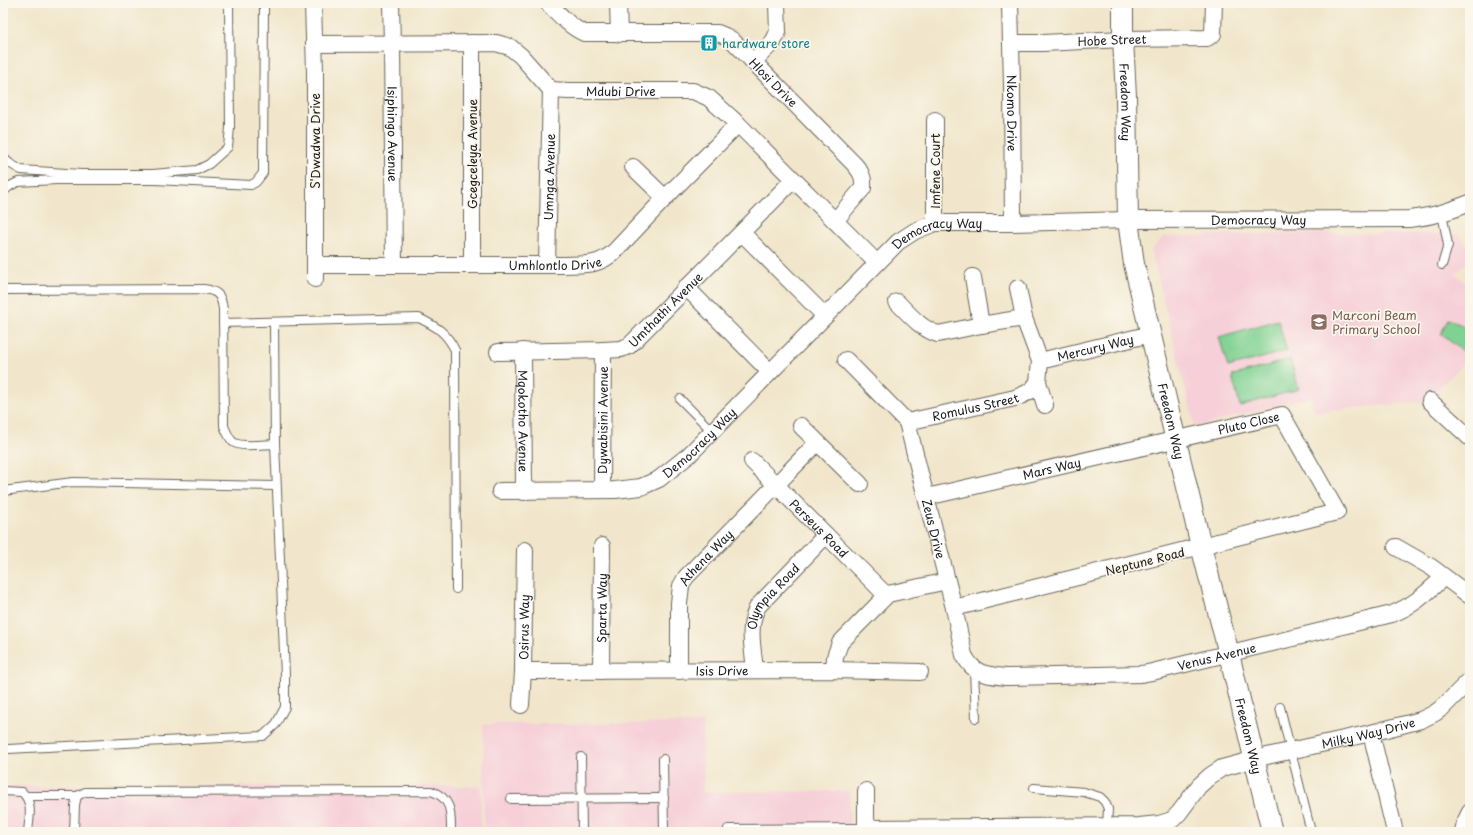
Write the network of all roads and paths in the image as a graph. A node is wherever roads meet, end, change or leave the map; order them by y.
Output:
1 (229, 3) edge
2 (264, 3) edge
3 (313, 3) edge
4 (391, 3) edge
5 (548, 3) edge
6 (618, 3) edge
7 (777, 3) edge
8 (1010, 3) edge
9 (1123, 3) edge
10 (1214, 3) edge
11 (619, 34) junction
12 (1123, 39) junction
13 (472, 42) junction
14 (1011, 43) junction
15 (314, 44) junction
16 (392, 44) junction
17 (753, 62) junction
18 (551, 90) junction
19 (935, 120) dead end
20 (738, 124) junction
21 (3, 157) edge
22 (634, 167) dead end
23 (793, 180) junction
24 (3, 192) edge
25 (665, 198) junction
26 (1470, 202) edge
27 (1442, 213) junction
28 (1128, 220) junction
29 (835, 221) junction
30 (935, 223) junction
31 (1013, 223) junction
32 (742, 233) junction
33 (877, 263) junction
34 (394, 265) junction
35 (472, 265) junction
36 (546, 265) junction
37 (1442, 265) dead end
38 (315, 272) joint
39 (973, 277) dead end
40 (686, 287) junction
41 (1018, 288) dead end
42 (3, 290) edge
43 (897, 302) dead end
44 (826, 316) junction
45 (1024, 318) junction
46 (274, 322) junction
47 (223, 323) junction
48 (981, 325) junction
49 (1151, 334) junction
50 (603, 350) junction
51 (523, 351) junction
52 (498, 352) dead end
53 (846, 360) dead end
54 (1040, 361) junction
55 (770, 372) junction
56 (1038, 382) junction
57 (680, 399) dead end
58 (1430, 401) dead end
59 (1045, 405) dead end
60 (907, 422) junction
61 (801, 426) dead end
62 (712, 431) junction
63 (1468, 432) edge
64 (1176, 439) junction
65 (817, 443) junction
66 (275, 444) junction
67 (752, 461) dead end
68 (860, 484) dead end
69 (276, 486) junction
70 (776, 486) junction
71 (602, 490) junction
72 (3, 491) edge
73 (500, 491) dead end
74 (524, 492) junction
75 (927, 497) junction
76 (1337, 512) joint
77 (826, 535) junction
78 (602, 546) dead end
79 (1201, 546) junction
80 (1396, 548) dead end
81 (525, 550) dead end
82 (1444, 577) junction
83 (947, 581) junction
84 (456, 589) dead end
85 (888, 594) junction
86 (1470, 596) edge
87 (954, 608) junction
88 (1229, 654) junction
89 (755, 670) junction
90 (834, 670) junction
91 (974, 670) junction
92 (523, 671) junction
93 (601, 671) junction
94 (679, 671) junction
95 (920, 672) dead end
96 (1470, 680) edge
97 (521, 705) dead end
98 (1280, 708) dead end
99 (976, 718) dead end
100 (1371, 733) junction
101 (8, 749) dead end
102 (1291, 750) junction
103 (581, 758) dead end
104 (1254, 759) junction
105 (663, 760) dead end
106 (1034, 788) dead end
107 (3, 791) edge
108 (866, 791) dead end
109 (26, 796) junction
110 (77, 796) junction
111 (664, 798) junction
112 (511, 799) dead end
113 (582, 799) junction
114 (1470, 812) edge
115 (1107, 827) junction
116 (728, 828) dead end
117 (866, 830) edge
118 (28, 832) edge
119 (74, 832) edge
120 (451, 832) edge
121 (582, 832) edge
122 (664, 832) edge
123 (1272, 832) edge
124 (1311, 832) edge
125 (1395, 832) edge
126 (1463, 832) edge

1 - 21 lane
2 - 24 lane
3 - 15 street, S'Dwadwa Drive
4 - 16 street, Isiphingo Avenue
5 - 11 street, Hlosi Drive
6 - 11 street
7 - 17 street
8 - 14 street, Nkomo Drive
9 - 12 street, Freedom Way
10 - 12 street, Hobe Street
11 - 17 street, Hlosi Drive
12 - 14 street, Hobe Street
12 - 28 street, Freedom Way
13 - 16 street
13 - 18 street
13 - 35 street, Gcegceleya Avenue
14 - 31 street, Nkomo Drive
15 - 16 street
15 - 38 street, S'Dwadwa Drive
16 - 34 street, Isiphingo Avenue
17 - 29 street, Hlosi Drive
18 - 20 street, Mdubi Drive
18 - 36 street, Umnga Avenue
19 - 30 street, Imfene Court
20 - 23 street, Mdubi Drive
20 - 25 street, Umhlontlo Drive
22 - 25 street
23 - 29 street, Mdubi Drive
23 - 32 street, Umthathi Avenue
25 - 36 street, Umhlontlo Drive
26 - 27 street, Democracy Way
27 - 28 street, Democracy Way
27 - 37 lane
28 - 31 street, Democracy Way
28 - 49 street, Freedom Way
29 - 33 street, Mdubi Drive
30 - 31 street, Democracy Way
30 - 33 street, Democracy Way
32 - 40 street, Umthathi Avenue
32 - 44 street
33 - 44 street, Democracy Way
34 - 35 street, Umhlontlo Drive
34 - 38 street, Umhlontlo Drive
35 - 36 street, Umhlontlo Drive
39 - 48 street
40 - 50 street, Umthathi Avenue
40 - 55 street
41 - 45 street
42 - 47 lane
43 - 48 street
44 - 55 street, Democracy Way
45 - 48 street
45 - 54 street
46 - 47 lane
46 - 66 lane
46 - 84 lane
47 - 66 lane
49 - 54 street, Mercury Way
49 - 64 street, Freedom Way
50 - 51 street, Umthathi Avenue
50 - 71 street, Dywabisini Avenue
51 - 52 street, Umthathi Avenue
51 - 74 street, Mqokotho Avenue
53 - 60 street, Zeus Drive
54 - 56 street
55 - 62 street, Democracy Way
56 - 59 street
56 - 60 street, Romulus Street
57 - 62 lane
58 - 63 street
60 - 75 street, Zeus Drive
61 - 65 street
62 - 71 street, Democracy Way
64 - 75 street, Mars Way
64 - 76 street, Pluto Close
64 - 79 street, Freedom Way
65 - 68 street
65 - 70 street, Athena Way
66 - 69 lane
67 - 70 street, Perseus Road
69 - 72 lane
69 - 101 lane
70 - 77 street, Perseus Road
70 - 94 street, Athena Way
71 - 74 street, Democracy Way
73 - 74 street, Democracy Way
75 - 83 street, Zeus Drive
76 - 79 street, Neptune Road
77 - 85 street, Perseus Road
77 - 89 street, Olympia Road
78 - 93 street, Sparta Way
79 - 87 street, Neptune Road
79 - 88 street, Freedom Way
80 - 82 street
81 - 92 street, Osirus Way
82 - 86 street
82 - 88 street, Venus Avenue
83 - 85 street
83 - 87 street, Zeus Drive
85 - 90 street
87 - 91 street, Zeus Drive
88 - 91 street, Venus Avenue
88 - 104 street, Freedom Way
89 - 90 street, Isis Drive
89 - 94 street, Isis Drive
90 - 95 street, Isis Drive
91 - 99 lane, Zeus Drive
92 - 93 street, Isis Drive
92 - 97 street, Osirus Way
93 - 94 street, Isis Drive
96 - 100 street, Milky Way Drive
98 - 102 lane
100 - 102 street, Milky Way Drive
100 - 125 street
102 - 104 street, Milky Way Drive
102 - 124 lane
103 - 113 lane
104 - 115 street, Milky Way Drive
104 - 123 street, Freedom Way
105 - 111 lane
106 - 115 lane
107 - 109 lane
108 - 117 street
109 - 110 lane
109 - 118 lane
110 - 119 lane
110 - 120 lane
111 - 113 lane
111 - 122 lane
112 - 113 lane
113 - 121 lane
114 - 126 street
115 - 117 street, Milky Way Drive
116 - 117 lane

